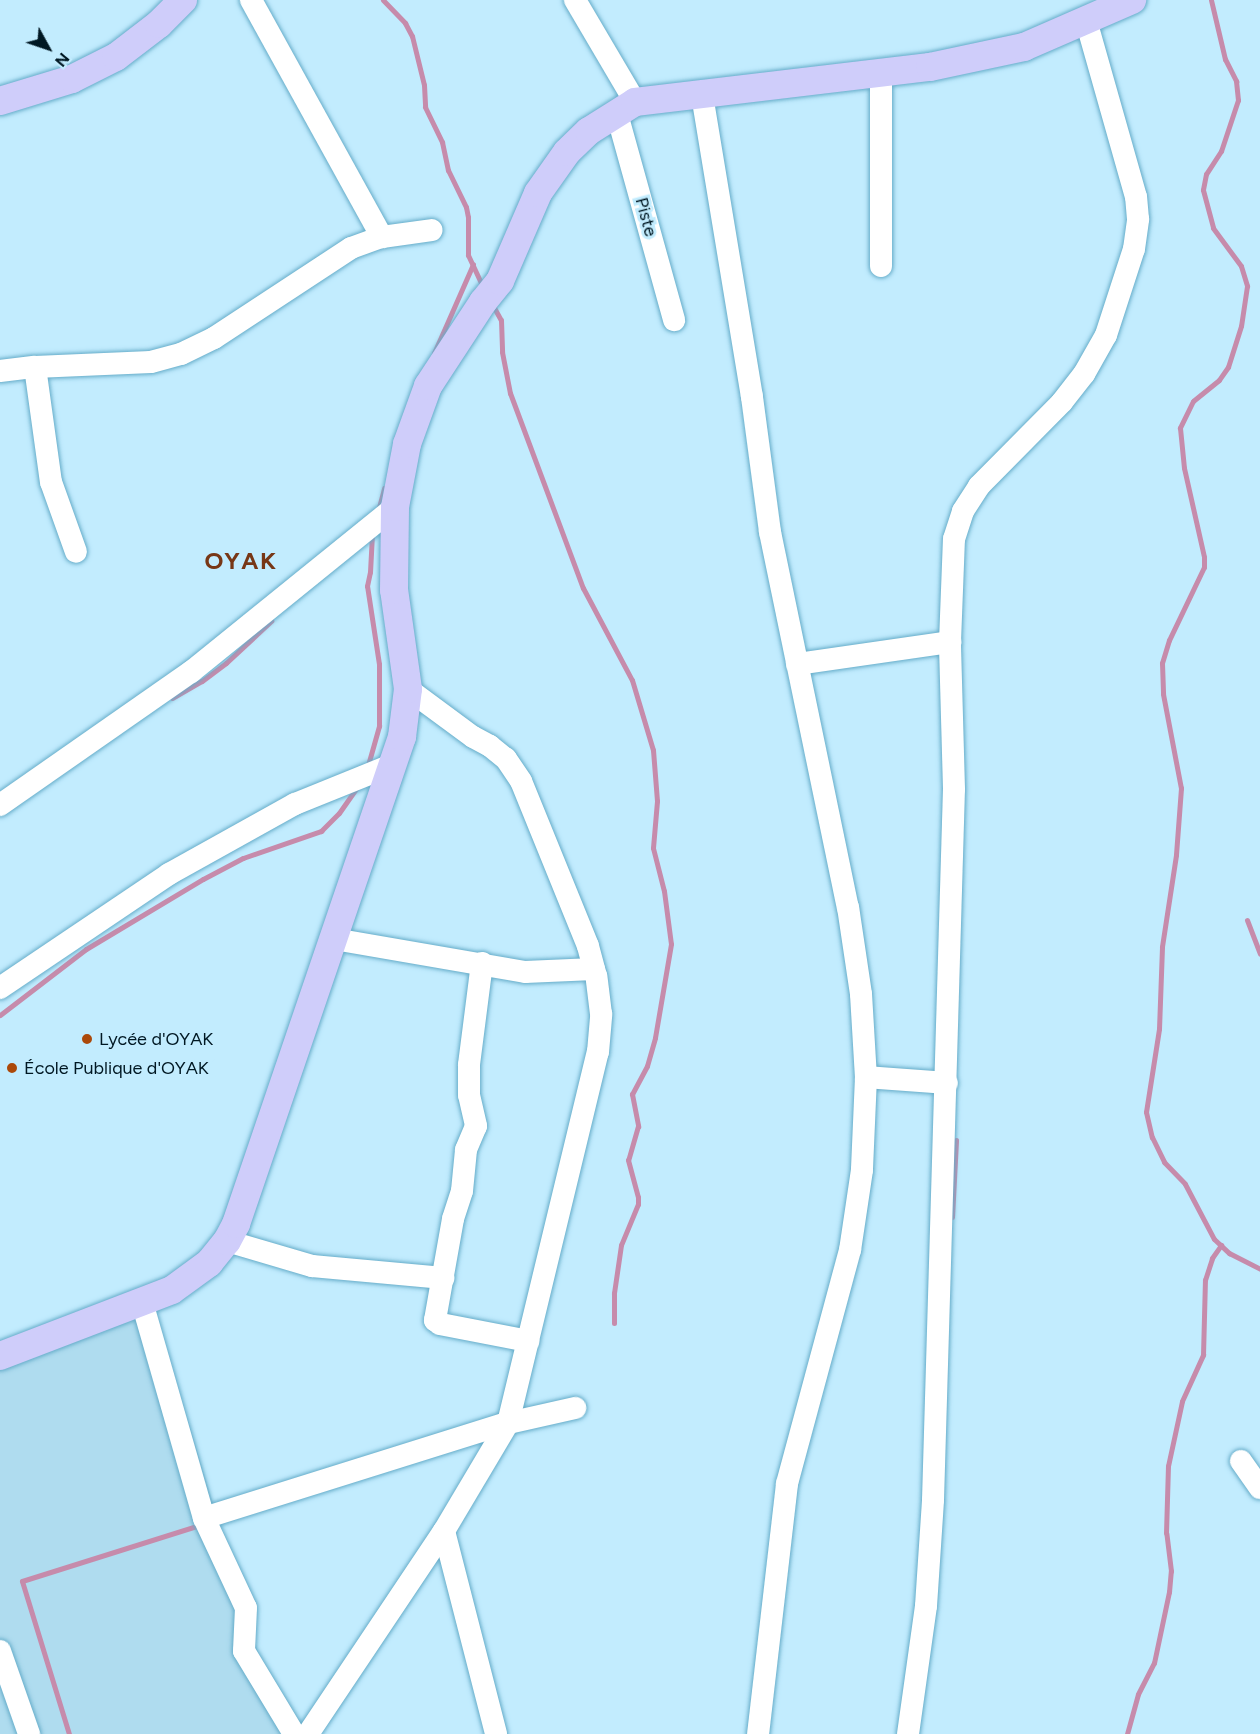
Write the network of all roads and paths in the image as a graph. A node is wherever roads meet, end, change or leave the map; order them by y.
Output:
1 (183, 0) edge
2 (250, 0) edge
3 (575, 0) edge
4 (1132, 0) edge
5 (1086, 20) junction
6 (881, 72) junction
7 (702, 95) junction
8 (0, 101) edge
9 (626, 108) junction
10 (432, 230) dead end
11 (382, 237) junction
12 (881, 266) dead end
13 (674, 320) dead end
14 (35, 367) junction
15 (0, 372) edge
16 (395, 507) junction
17 (76, 552) dead end
18 (950, 642) junction
19 (797, 664) junction
20 (408, 688) junction
21 (394, 764) junction
22 (1, 801) edge
23 (334, 939) junction
24 (482, 963) junction
25 (594, 969) junction
26 (0, 988) edge
27 (866, 1077) junction
28 (947, 1083) junction
29 (227, 1241) junction
30 (442, 1278) junction
31 (142, 1302) junction
32 (528, 1341) junction
33 (0, 1356) edge
34 (574, 1408) dead end
35 (508, 1423) junction
36 (1241, 1461) dead end
37 (1260, 1488) edge
38 (204, 1518) junction
39 (444, 1531) junction
40 (0, 1651) edge
41 (29, 1734) edge
42 (294, 1734) edge
43 (308, 1734) edge
44 (496, 1734) edge
45 (758, 1734) edge
46 (908, 1734) edge

1 - 8 main road
2 - 11 street
3 - 9 street, Piste
4 - 5 main road
5 - 6 main road
5 - 18 street
6 - 7 main road
6 - 12 street
7 - 9 main road
7 - 19 street
9 - 13 street, Piste
9 - 16 main road
10 - 11 street
11 - 14 street
14 - 15 street
14 - 17 street
16 - 20 main road
16 - 22 street
18 - 19 street
18 - 28 street
19 - 27 street
20 - 21 main road
20 - 25 street
21 - 23 main road
21 - 26 street
23 - 24 street
23 - 29 main road
24 - 25 street
24 - 30 street
25 - 32 street
27 - 28 street
27 - 45 street
28 - 46 street
29 - 30 street
29 - 31 main road
30 - 32 street
31 - 33 main road
31 - 38 street
32 - 35 street
34 - 35 street
35 - 38 street
35 - 39 street
36 - 37 street
38 - 42 street
39 - 43 street
39 - 44 street
40 - 41 street

